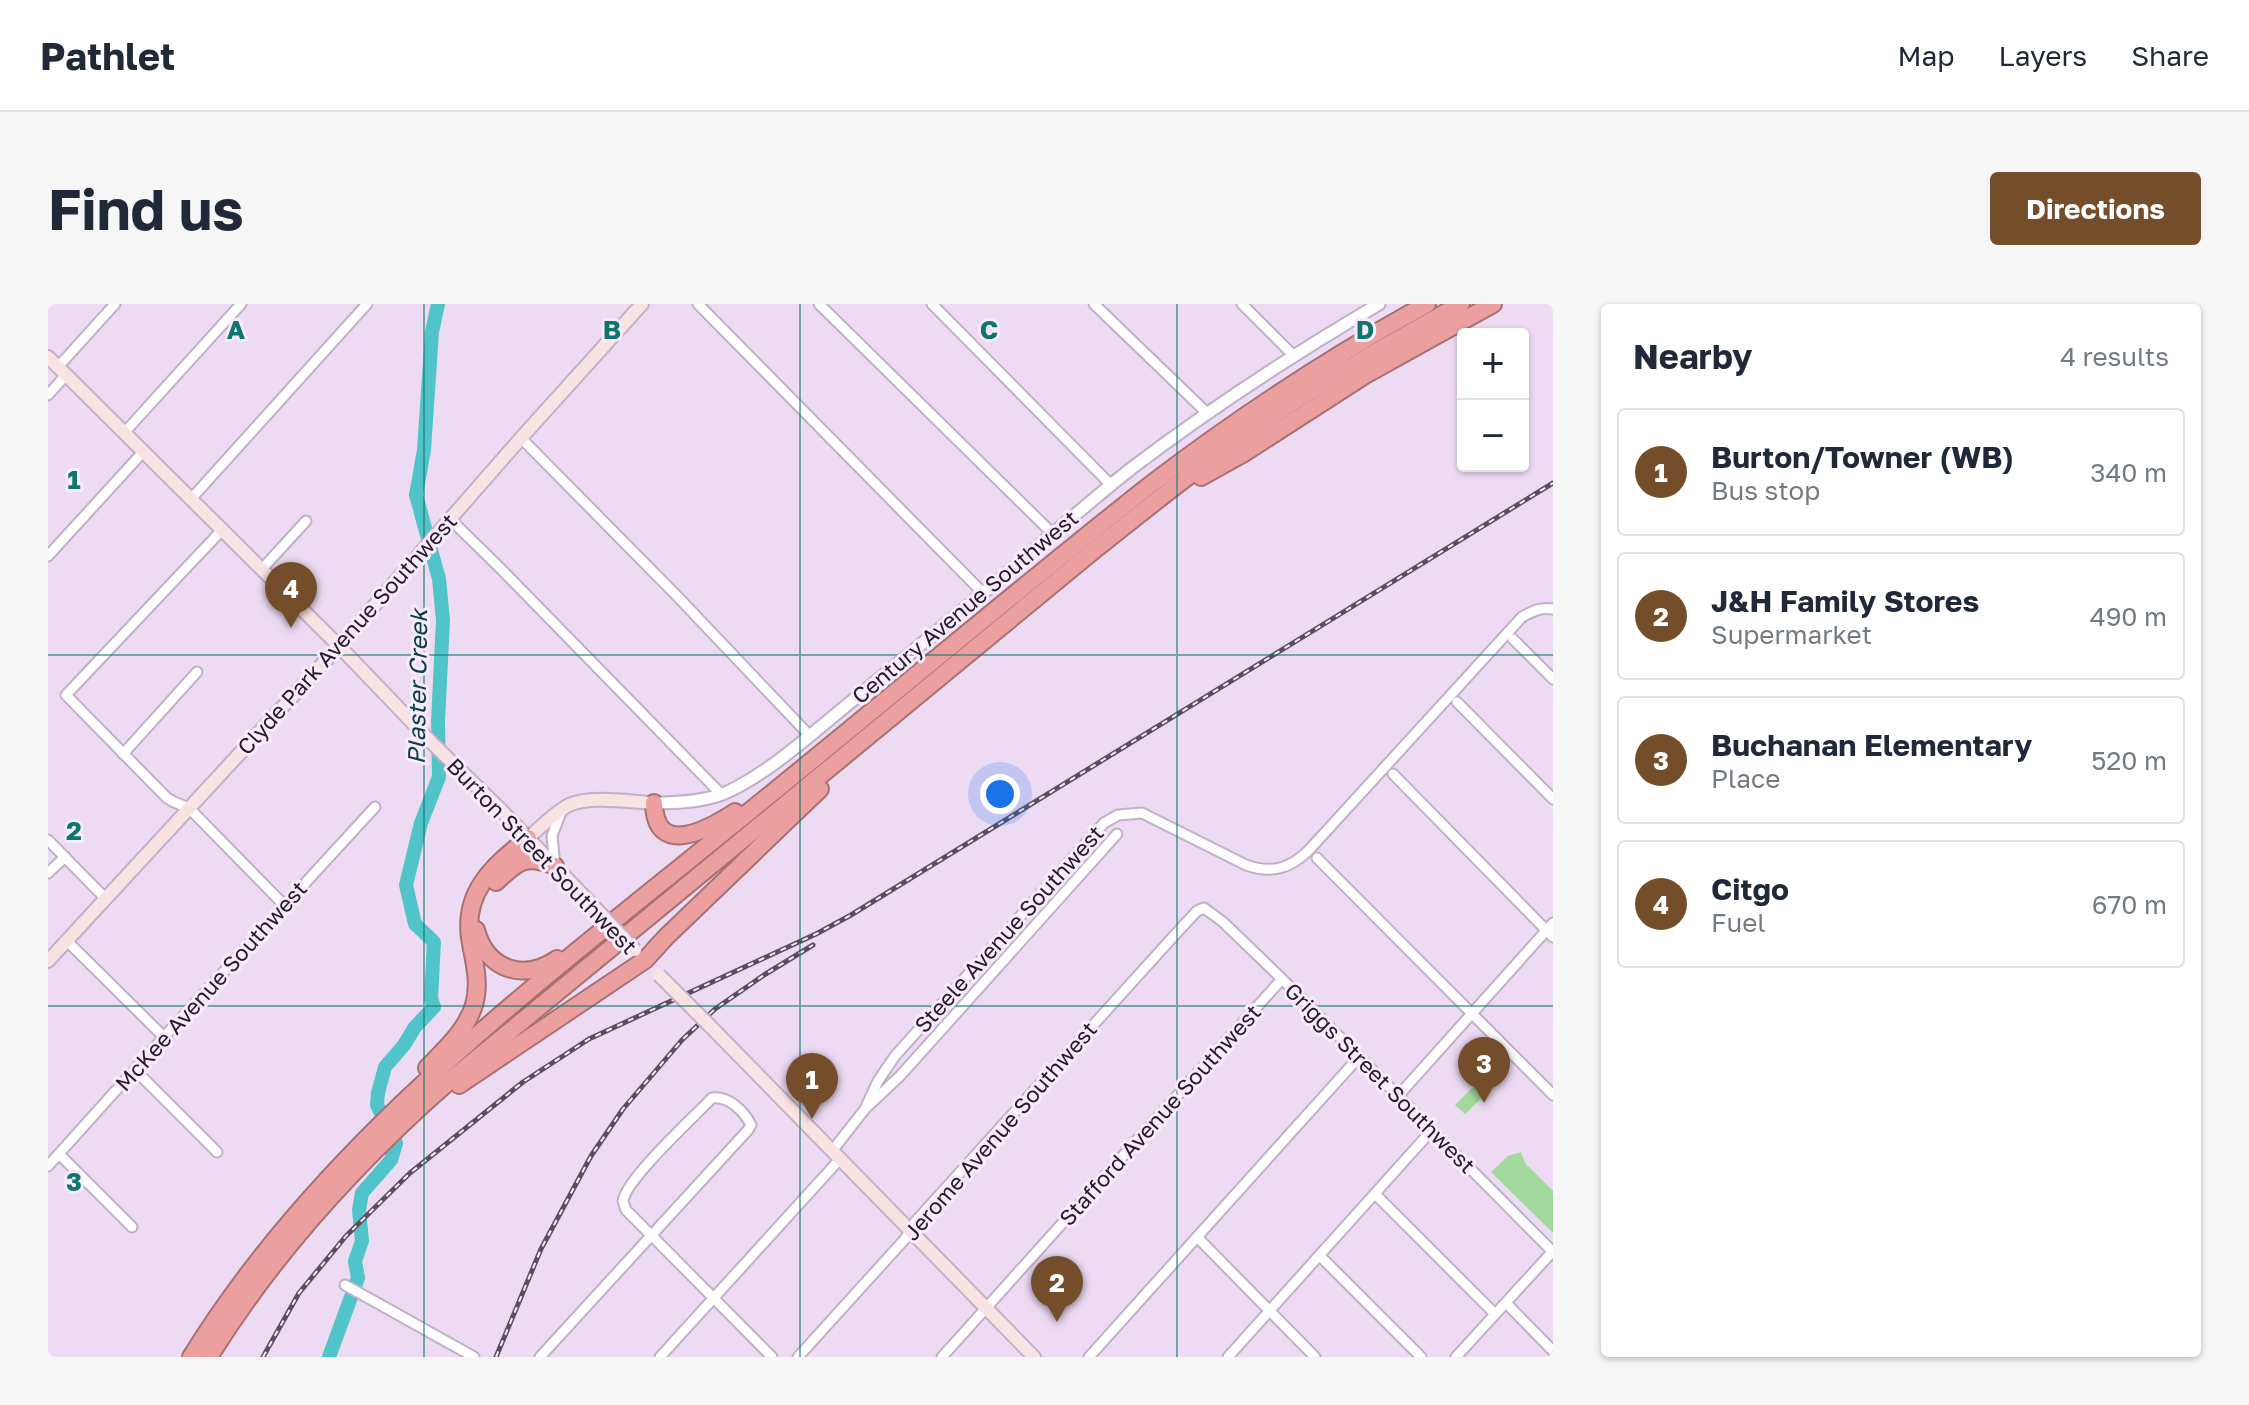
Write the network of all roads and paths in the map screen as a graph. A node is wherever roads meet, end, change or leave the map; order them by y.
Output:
1 (115, 304) edge
2 (241, 304) edge
3 (367, 304) edge
4 (642, 304) edge
5 (698, 304) edge
6 (819, 304) edge
7 (932, 304) edge
8 (1094, 304) edge
9 (1242, 304) edge
10 (1379, 304) edge
11 (1427, 304) edge
12 (1461, 304) edge
13 (1493, 304) edge
14 (1293, 355) junction
15 (48, 357) edge
16 (62, 371) junction
17 (48, 395) edge
18 (1207, 413) junction
19 (124, 433) junction
20 (521, 438) junction
21 (143, 452) junction
22 (1111, 485) junction
23 (191, 499) junction
24 (1138, 515) junction
25 (306, 521) dead end
26 (446, 523) junction
27 (222, 530) junction
28 (1053, 534) junction
29 (48, 556) edge
30 (262, 569) junction
31 (983, 593) junction
32 (1553, 609) edge
33 (1513, 639) dead end
34 (339, 646) junction
35 (197, 672) dead end
36 (1553, 679) edge
37 (913, 699) junction
38 (1457, 702) dead end
39 (809, 735) junction
40 (123, 754) junction
41 (810, 763) junction
42 (1393, 774) dead end
43 (721, 794) junction
44 (1553, 799) edge
45 (654, 803) junction
46 (375, 807) dead end
47 (189, 808) junction
48 (563, 809) junction
49 (1117, 834) dead end
50 (528, 838) junction
51 (48, 840) edge
52 (65, 857) junction
53 (1317, 858) dead end
54 (555, 866) junction
55 (48, 873) edge
56 (106, 899) junction
57 (284, 905) junction
58 (1204, 908) joint
59 (1551, 930) edge
60 (67, 941) junction
61 (584, 946) junction
62 (640, 955) junction
63 (48, 961) edge
64 (1282, 979) junction
65 (1471, 1014) junction
66 (164, 1037) junction
67 (1359, 1057) junction
68 (135, 1070) junction
69 (1553, 1095) edge
70 (1398, 1096) junction
71 (865, 1109) junction
72 (408, 1111) junction
73 (1432, 1130) junction
74 (217, 1152) dead end
75 (59, 1154) junction
76 (836, 1155) junction
77 (48, 1166) edge
78 (1375, 1194) junction
79 (132, 1227) dead end
80 (910, 1232) junction
81 (652, 1236) junction
82 (1197, 1237) junction
83 (1553, 1251) edge
84 (1320, 1256) junction
85 (345, 1285) dead end
86 (244, 1292) junction
87 (715, 1298) junction
88 (1506, 1303) junction
89 (986, 1309) junction
90 (1269, 1310) junction
91 (1495, 1314) junction
92 (1553, 1351) edge
93 (191, 1357) edge
94 (209, 1357) edge
95 (474, 1357) edge
96 (540, 1357) edge
97 (660, 1357) edge
98 (772, 1357) edge
99 (798, 1357) edge
100 (942, 1357) edge
101 (1034, 1357) edge
102 (1089, 1357) edge
103 (1228, 1357) edge
104 (1315, 1357) edge
105 (1421, 1357) edge
106 (1456, 1357) edge

1 - 16 street
2 - 19 street
3 - 23 street
4 - 20 main road, Clyde Park Avenue Southwest
5 - 31 street
6 - 28 street
7 - 22 street
8 - 18 street
9 - 14 street
10 - 14 street, Century Avenue Southwest
11 - 41 highway
12 - 24 highway
13 - 24 highway
14 - 18 street, Century Avenue Southwest
15 - 16 main road, Burton Street Southwest
16 - 17 street
16 - 19 main road, Burton Street Southwest
18 - 22 street, Century Avenue Southwest
19 - 21 main road, Burton Street Southwest
20 - 26 main road, Clyde Park Avenue Southwest
20 - 39 street
21 - 23 main road, Burton Street Southwest
21 - 29 street
22 - 28 street, Century Avenue Southwest
23 - 27 main road, Burton Street Southwest
24 - 37 highway
25 - 30 street
26 - 34 main road, Clyde Park Avenue Southwest
26 - 43 street
27 - 30 main road, Burton Street Southwest
27 - 40 street
28 - 31 street, Century Avenue Southwest
30 - 34 main road, Burton Street Southwest
31 - 39 street, Century Avenue Southwest
32 - 71 street, Steele Avenue Southwest
33 - 36 street
34 - 47 main road, Clyde Park Avenue Southwest
34 - 50 main road, Burton Street Southwest
35 - 40 street
37 - 62 highway
37 - 72 highway
38 - 44 street
39 - 43 street, Century Avenue Southwest
40 - 47 street
41 - 45 highway
41 - 61 highway
42 - 59 street
43 - 45 street, Century Avenue Southwest
45 - 48 main road, Century Avenue Southwest
46 - 57 street, McKee Avenue Southwest
47 - 56 main road, Clyde Park Avenue Southwest
47 - 57 street
48 - 50 main road, Century Avenue Southwest
48 - 54 street
49 - 71 street
50 - 54 main road, Burton Street Southwest
50 - 72 highway
51 - 52 street
52 - 55 street
52 - 56 street
53 - 65 street
54 - 61 highway
54 - 62 main road, Burton Street Southwest, bridge
56 - 60 main road, Clyde Park Avenue Southwest
57 - 66 street, McKee Avenue Southwest
58 - 64 street, Griggs Street Southwest
58 - 80 street, Jerome Avenue Southwest
59 - 65 street
60 - 63 main road, Clyde Park Avenue Southwest
60 - 66 street
61 - 72 highway
62 - 72 highway
62 - 76 main road, Burton Street Southwest, bridge
64 - 67 street, Griggs Street Southwest
64 - 89 street, Stafford Avenue Southwest
65 - 69 street
65 - 70 street
66 - 68 street, McKee Avenue Southwest
67 - 70 street, Griggs Street Southwest
67 - 82 street
68 - 74 street
68 - 75 street, McKee Avenue Southwest
70 - 73 street, Griggs Street Southwest
71 - 76 street, Steele Avenue Southwest
72 - 86 highway
73 - 78 street
73 - 83 street, Griggs Street Southwest
75 - 77 street, McKee Avenue Southwest
75 - 79 street
76 - 80 main road, Burton Street Southwest
76 - 87 street, Steele Avenue Southwest
78 - 84 street
78 - 91 street
80 - 89 main road, Burton Street Southwest
80 - 99 street, Jerome Avenue Southwest
81 - 81 street
81 - 87 street
81 - 96 street
82 - 90 street
82 - 102 street
83 - 88 street
84 - 90 street
84 - 105 street
85 - 95 street
86 - 93 highway
86 - 94 highway
87 - 97 street, Steele Avenue Southwest
87 - 98 street
88 - 91 street
88 - 92 street
89 - 100 street, Stafford Avenue Southwest
89 - 101 main road, Burton Street Southwest
90 - 103 street
90 - 104 street
91 - 106 street

